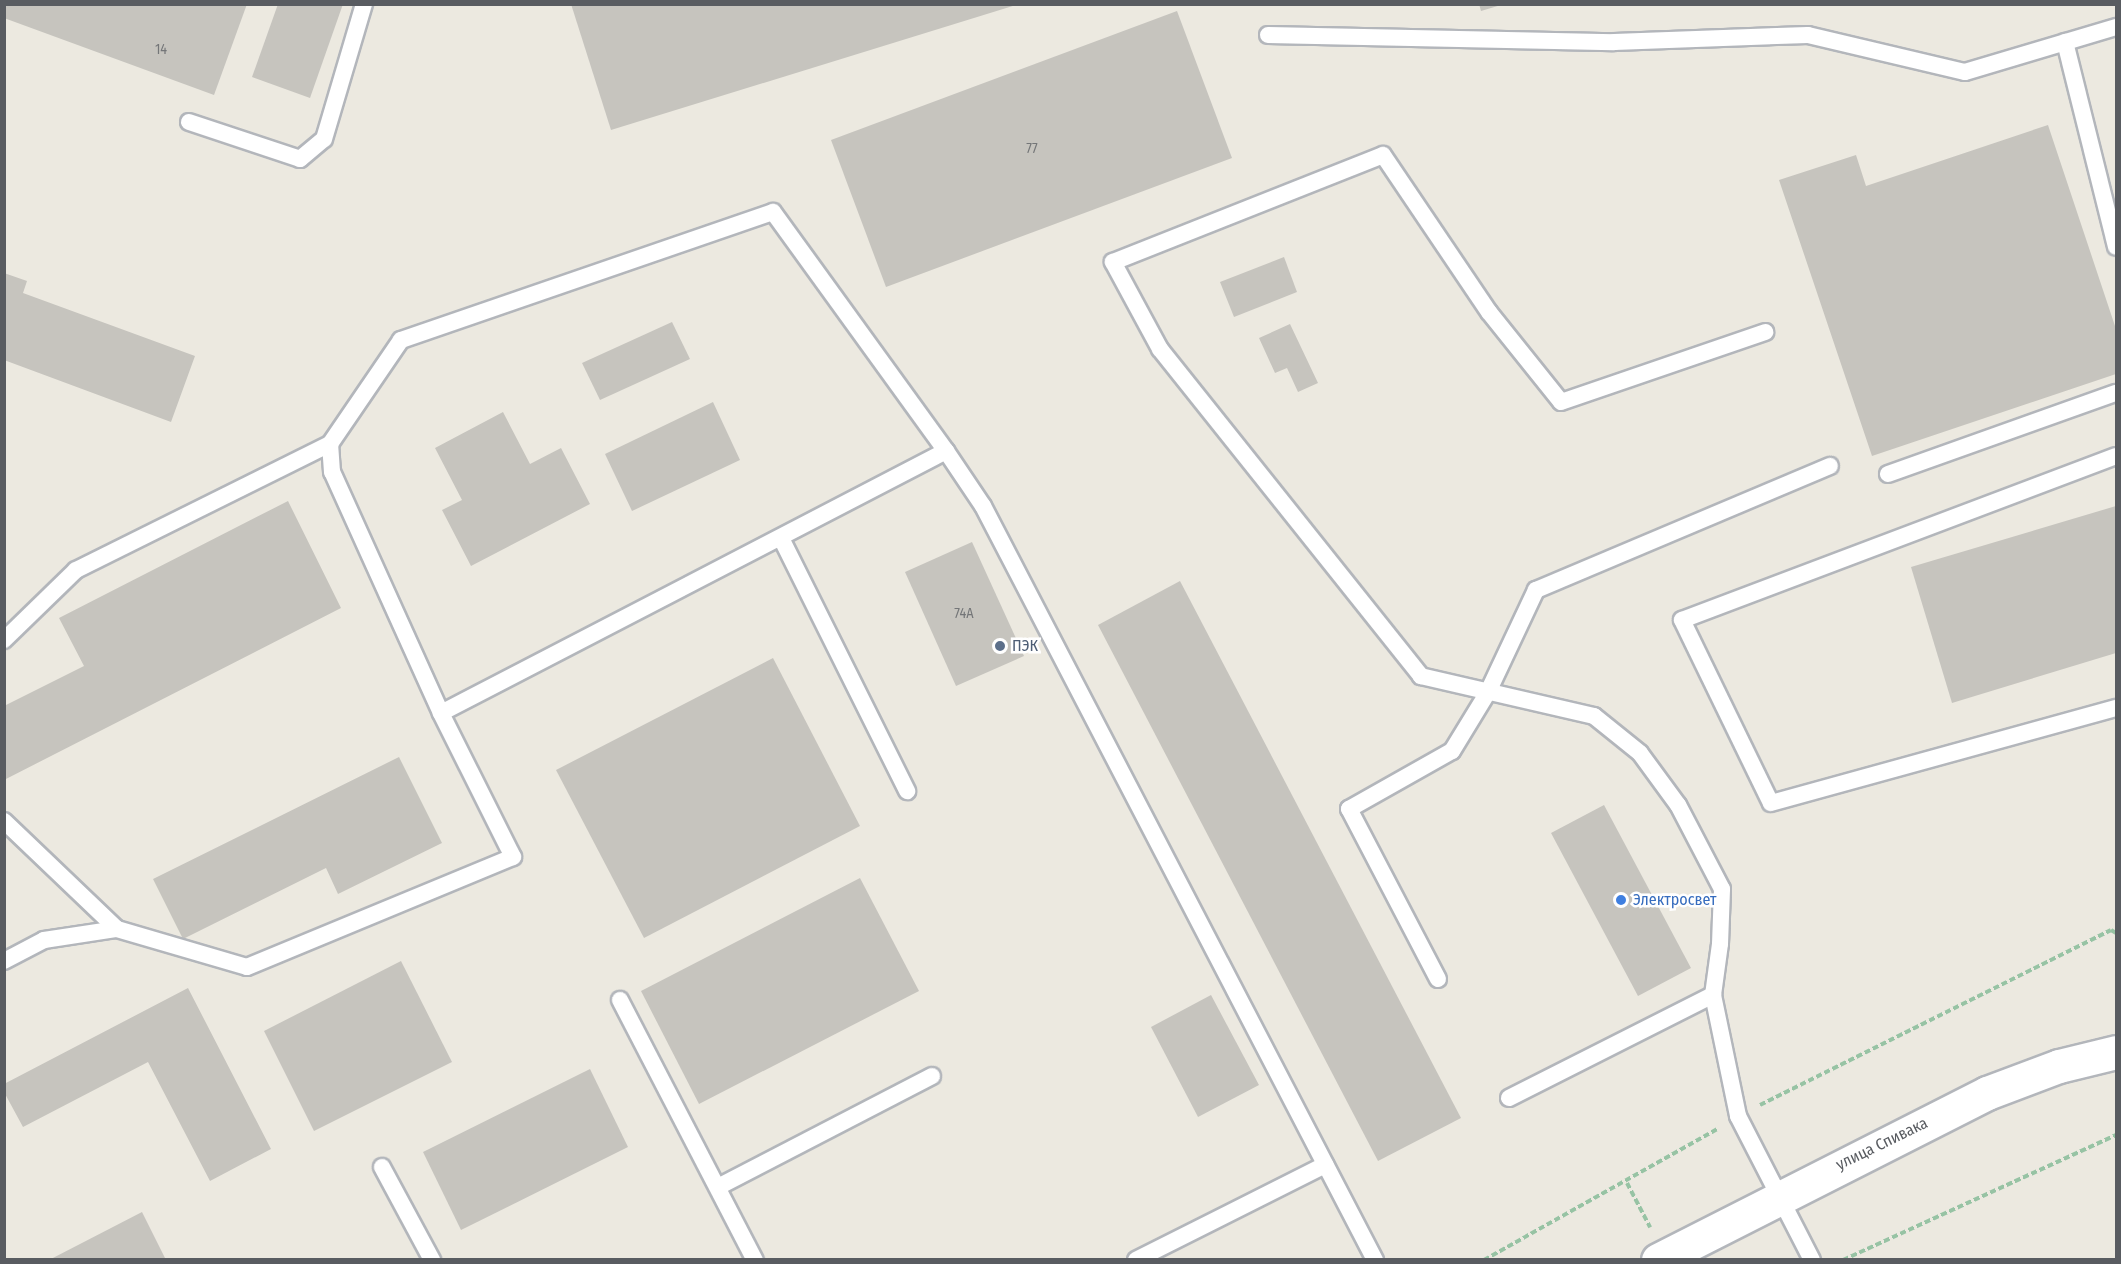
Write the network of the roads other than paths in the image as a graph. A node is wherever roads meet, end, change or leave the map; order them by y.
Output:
1 (364, 4) edge
2 (2116, 27) edge
3 (1268, 35) dead end
4 (2065, 42) junction
5 (189, 122) dead end
6 (2116, 247) edge
7 (1765, 332) dead end
8 (2116, 393) edge
9 (330, 444) junction
10 (946, 450) junction
11 (2116, 456) edge
12 (1830, 466) dead end
13 (1888, 474) dead end
14 (781, 538) junction
15 (4, 640) edge
16 (1488, 692) junction
17 (2116, 708) edge
18 (441, 713) junction
19 (907, 791) dead end
20 (4, 821) edge
21 (117, 929) junction
22 (4, 961) edge
23 (1438, 979) dead end
24 (1713, 995) junction
25 (620, 1000) dead end
26 (2116, 1052) edge
27 (932, 1076) dead end
28 (1509, 1098) dead end
29 (1326, 1165) junction
30 (382, 1167) dead end
31 (718, 1187) junction
32 (1780, 1195) junction
33 (1661, 1258) edge
34 (432, 1260) edge
35 (755, 1260) edge
36 (1136, 1260) edge
37 (1375, 1260) edge
38 (1812, 1260) edge

1 - 5 lane
2 - 4 lane
3 - 4 lane
4 - 6 lane
7 - 16 lane
8 - 13 lane
9 - 10 lane
9 - 15 lane
9 - 18 lane
10 - 14 lane
10 - 29 lane
11 - 17 lane
12 - 16 lane
14 - 18 lane
14 - 19 lane
16 - 23 lane
16 - 24 lane
18 - 21 lane
20 - 21 lane
21 - 22 lane
24 - 28 lane
24 - 32 lane
25 - 31 lane
26 - 32 main road, улица Спивака
27 - 31 lane
29 - 36 lane
29 - 37 lane
30 - 34 lane
31 - 35 lane
32 - 33 main road, улица Спивака
32 - 38 lane

